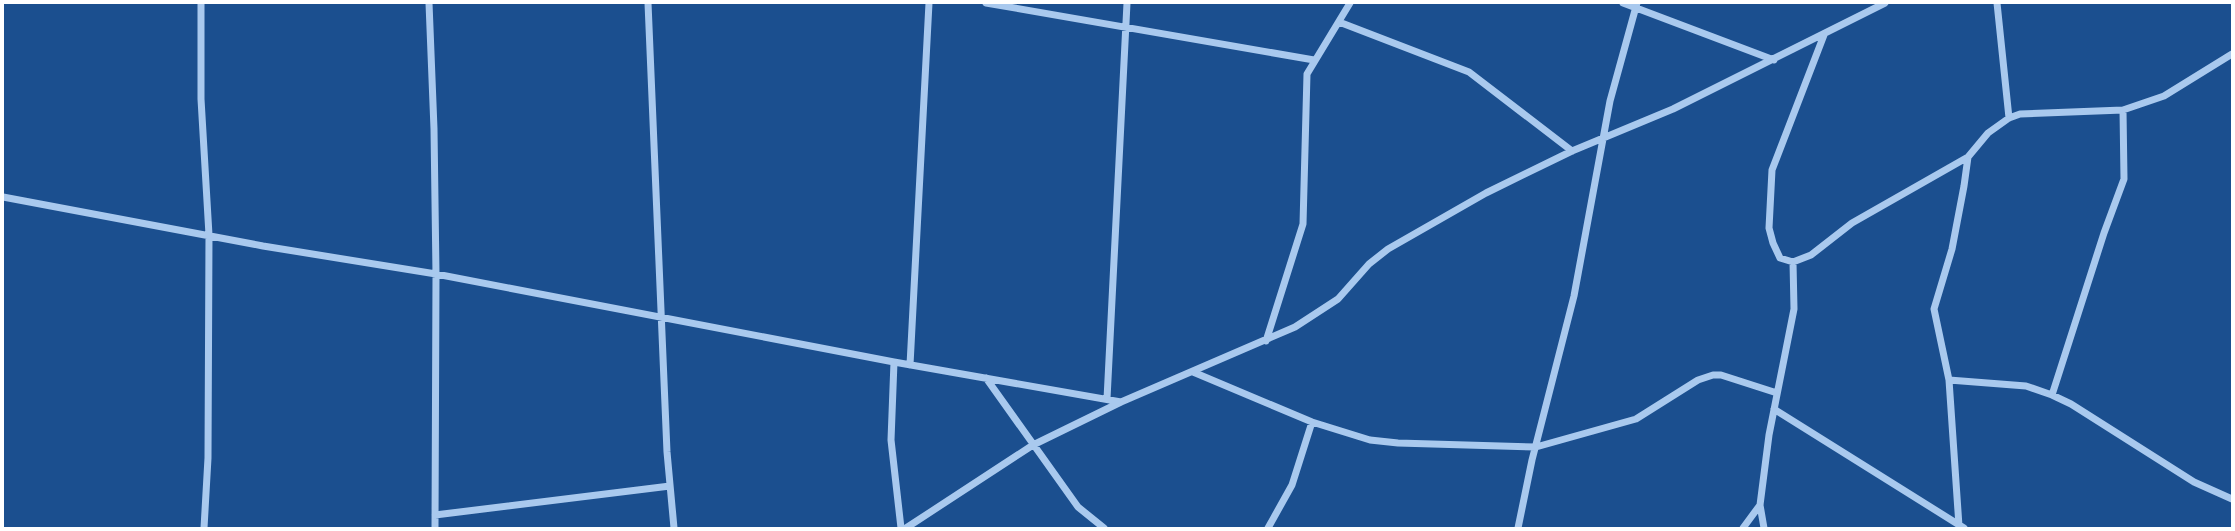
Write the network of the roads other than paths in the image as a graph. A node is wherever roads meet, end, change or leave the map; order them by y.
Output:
1 (200, 3) edge
2 (429, 3) edge
3 (648, 3) edge
4 (928, 3) edge
5 (986, 3) edge
6 (1127, 3) edge
7 (1350, 3) edge
8 (1623, 3) edge
9 (1885, 3) edge
10 (1997, 3) edge
11 (1636, 6) edge
12 (1339, 22) junction
13 (1126, 27) junction
14 (1824, 35) junction
15 (2232, 54) edge
16 (1314, 60) junction
17 (1774, 60) junction
18 (2123, 110) junction
19 (2009, 118) junction
20 (1601, 139) junction
21 (1572, 151) junction
22 (1968, 157) junction
23 (3, 197) edge
24 (209, 235) junction
25 (1793, 262) junction
26 (436, 274) junction
27 (662, 317) junction
28 (1266, 341) junction
29 (894, 362) junction
30 (910, 364) junction
31 (1193, 372) junction
32 (986, 378) junction
33 (1949, 380) junction
34 (1777, 393) junction
35 (2052, 395) junction
36 (1107, 399) junction
37 (1121, 402) junction
38 (1774, 409) junction
39 (1312, 422) junction
40 (1033, 445) junction
41 (1536, 447) junction
42 (670, 486) junction
43 (2232, 499) edge
44 (1760, 505) junction
45 (436, 515) junction
46 (1962, 527) edge
47 (204, 528) edge
48 (435, 528) edge
49 (674, 528) edge
50 (901, 528) edge
51 (906, 528) edge
52 (1104, 528) edge
53 (1268, 528) edge
54 (1518, 528) edge
55 (1743, 528) edge
56 (1764, 528) edge

1 - 24 street
2 - 26 street
3 - 27 street
4 - 30 street
5 - 13 street
6 - 13 street
7 - 12 street
8 - 11 street
9 - 14 street
10 - 19 street
11 - 17 street
11 - 20 street
12 - 16 street
12 - 21 street
13 - 16 street
13 - 36 street
14 - 17 street
14 - 25 street
15 - 18 street
16 - 28 street
17 - 20 street
18 - 19 street
18 - 35 street
19 - 22 street
20 - 21 street
20 - 41 street
21 - 28 street
22 - 25 street
22 - 33 street
23 - 24 street
24 - 26 street
24 - 47 street
25 - 34 street
26 - 27 street
26 - 45 street
27 - 29 street
27 - 42 street
28 - 31 street
29 - 30 street
29 - 50 street
30 - 32 street
31 - 37 street
31 - 39 street
32 - 36 street
32 - 40 street
33 - 35 street
33 - 46 street
34 - 38 street
34 - 41 street
35 - 43 street
36 - 37 street
37 - 40 street
38 - 44 street
38 - 46 street
39 - 41 street
39 - 53 street
40 - 51 street
40 - 52 street
41 - 54 street
42 - 45 street
42 - 49 street
44 - 55 street
44 - 56 street
45 - 48 street

